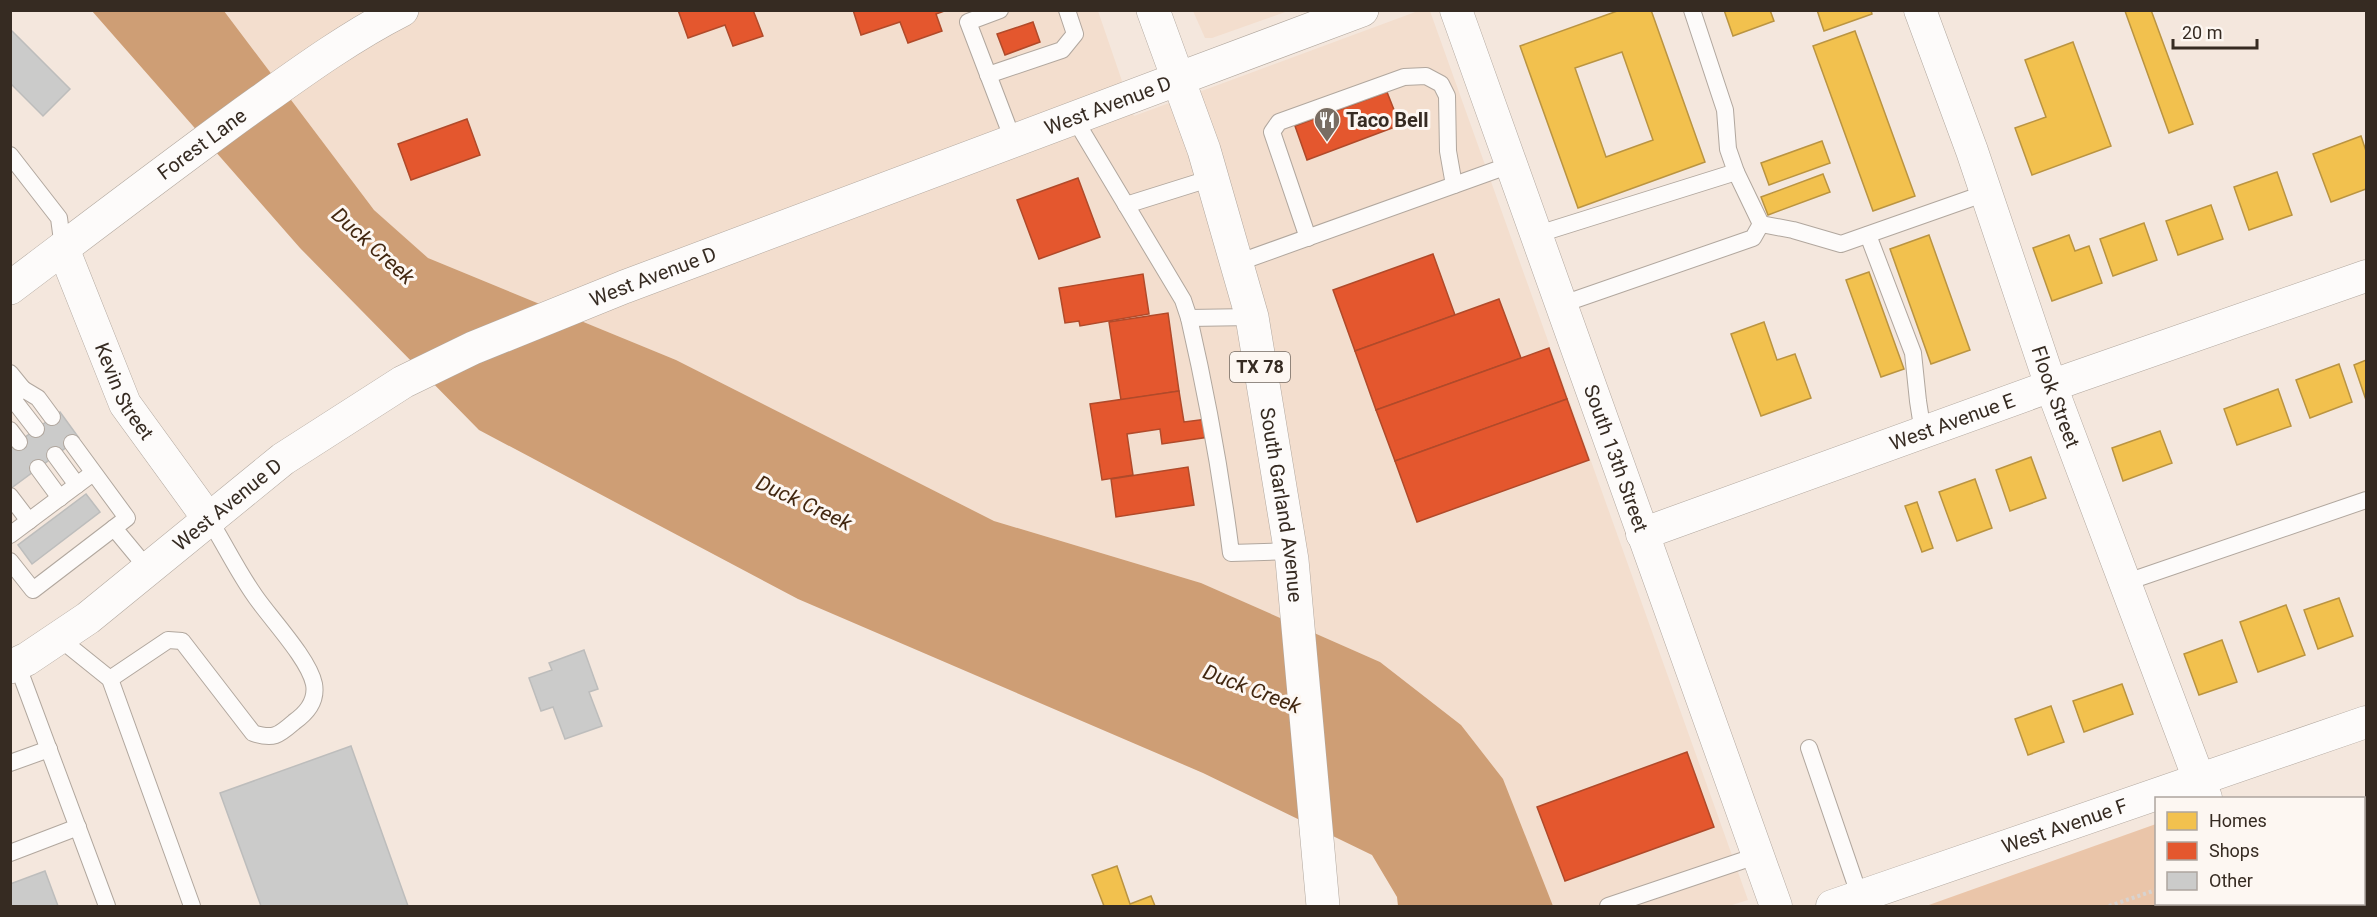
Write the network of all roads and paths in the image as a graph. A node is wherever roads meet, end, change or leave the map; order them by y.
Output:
1 (402, 10) edge
2 (1000, 10) edge
3 (1067, 10) edge
4 (1153, 10) edge
5 (1362, 10) edge
6 (1456, 10) edge
7 (1692, 10) edge
8 (1920, 10) edge
9 (988, 75) junction
10 (1178, 79) junction
11 (1074, 118) junction
12 (1013, 140) junction
13 (10, 154) edge
14 (1510, 165) junction
15 (1736, 172) junction
16 (1212, 178) junction
17 (1454, 185) junction
18 (1986, 193) junction
19 (1126, 205) junction
20 (1761, 224) junction
21 (1535, 235) junction
22 (1868, 235) junction
23 (1308, 238) junction
24 (63, 248) junction
25 (1237, 263) junction
26 (2367, 276) edge
27 (10, 288) edge
28 (1560, 305) junction
29 (1252, 317) junction
30 (1189, 318) junction
31 (10, 373) edge
32 (2051, 386) junction
33 (15, 395) edge
34 (52, 417) dead end
35 (36, 429) dead end
36 (1923, 433) junction
37 (72, 443) dead end
38 (55, 455) dead end
39 (38, 468) dead end
40 (93, 472) junction
41 (77, 485) junction
42 (10, 496) edge
43 (60, 498) junction
44 (2367, 500) edge
45 (210, 520) junction
46 (16, 527) edge
47 (114, 528) junction
48 (1642, 534) junction
49 (1292, 555) junction
50 (10, 561) edge
51 (148, 569) junction
52 (2124, 583) junction
53 (59, 638) junction
54 (14, 666) edge
55 (110, 680) junction
56 (2367, 722) edge
57 (49, 748) junction
58 (1809, 748) dead end
59 (10, 763) edge
60 (2202, 789) edge
61 (2177, 797) edge
62 (2155, 804) edge
63 (78, 827) junction
64 (10, 853) edge
65 (1759, 855) junction
66 (2155, 891) edge
67 (1320, 902) edge
68 (1846, 902) edge
69 (107, 906) edge
70 (192, 906) edge
71 (1608, 906) edge
72 (1776, 906) edge
73 (2109, 906) edge

1 - 24 main road, Forest Lane
2 - 9 lane
3 - 9 lane
4 - 10 main road, South Garland Avenue / TX 78
5 - 10 main road, West Avenue D
6 - 14 street, South 13th Street
7 - 15 lane
8 - 18 street, Flook Street
9 - 12 lane
10 - 11 main road, West Avenue D
10 - 16 main road, South Garland Avenue / TX 78
11 - 12 main road, West Avenue D
11 - 19 lane
12 - 45 main road, West Avenue D
13 - 24 lane
14 - 17 lane
14 - 21 street, South 13th Street
15 - 20 lane
15 - 21 lane
16 - 19 lane
16 - 25 main road, South Garland Avenue / TX 78
17 - 23 lane
17 - 23 lane
18 - 22 lane
18 - 32 street, Flook Street
19 - 30 lane
20 - 22 lane
20 - 28 lane
21 - 28 street, South 13th Street
22 - 36 lane
23 - 25 lane
24 - 27 main road, Forest Lane
24 - 45 street, Kevin Street
25 - 29 main road, South Garland Avenue / TX 78
26 - 32 street, West Avenue E
28 - 48 street, South 13th Street
29 - 30 lane
29 - 49 main road, South Garland Avenue / TX 78
30 - 49 lane
31 - 33 lane
32 - 36 street, West Avenue E
32 - 52 street, Flook Street
33 - 34 lane
33 - 35 lane
36 - 48 street, West Avenue E
37 - 40 lane
38 - 41 lane
39 - 43 lane
40 - 41 lane
40 - 47 lane
41 - 43 lane
42 - 46 lane
43 - 46 lane
44 - 52 lane
45 - 51 main road, West Avenue D
45 - 55 lane
47 - 50 lane
47 - 51 lane
48 - 65 street, South 13th Street
49 - 67 main road, South Garland Avenue / TX 78
51 - 53 main road, West Avenue D
52 - 60 street, Flook Street
53 - 54 main road, West Avenue D
53 - 55 lane
54 - 57 lane
55 - 70 lane
56 - 60 street, West Avenue F
57 - 59 lane
57 - 63 lane
58 - 68 lane
60 - 61 street, West Avenue F
62 - 68 street, West Avenue F
63 - 64 lane
63 - 69 lane
65 - 71 lane
65 - 72 street, South 13th Street
66 - 73 path

